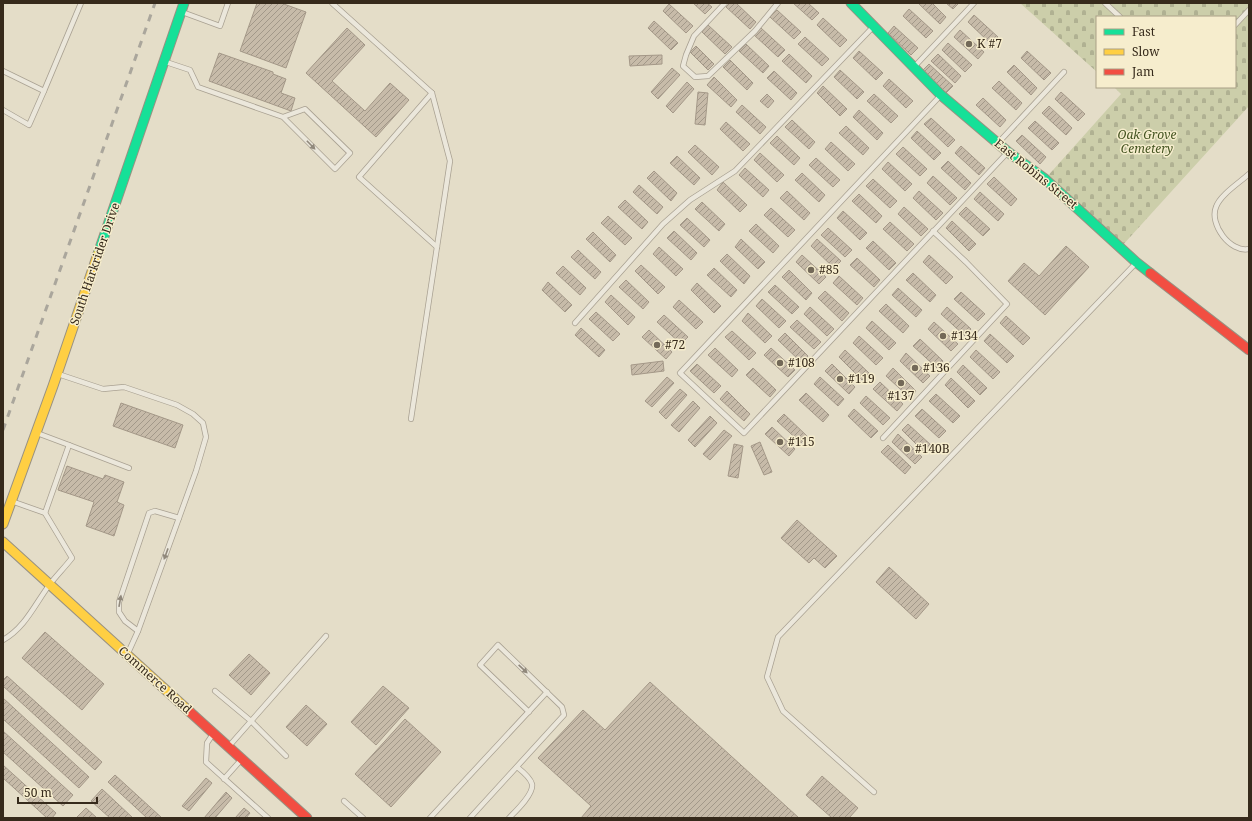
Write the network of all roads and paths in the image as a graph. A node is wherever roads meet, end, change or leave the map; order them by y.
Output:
1 (81, 3) edge
2 (228, 3) edge
3 (332, 3) edge
4 (725, 3) edge
5 (778, 3) edge
6 (851, 3) edge
7 (974, 3) edge
8 (1105, 3) edge
9 (182, 7) edge
10 (1249, 10) edge
11 (1119, 16) edge
12 (1236, 24) edge
13 (874, 26) junction
14 (164, 61) junction
15 (914, 67) junction
16 (3, 71) edge
17 (1064, 72) dead end
18 (44, 91) junction
19 (432, 93) junction
20 (941, 95) junction
21 (3, 110) edge
22 (284, 117) junction
23 (998, 143) junction
24 (1008, 152) junction
25 (1249, 174) edge
26 (933, 231) junction
27 (437, 247) junction
28 (1249, 249) edge
29 (1136, 262) junction
30 (575, 323) dead end
31 (1249, 350) edge
32 (57, 374) junction
33 (411, 419) dead end
34 (36, 433) junction
35 (883, 438) dead end
36 (69, 444) junction
37 (129, 468) dead end
38 (11, 501) junction
39 (45, 513) junction
40 (179, 518) junction
41 (3, 524) edge
42 (3, 542) edge
43 (50, 585) junction
44 (138, 631) junction
45 (326, 636) dead end
46 (3, 640) edge
47 (127, 654) junction
48 (215, 691) dead end
49 (547, 692) junction
50 (529, 712) junction
51 (251, 722) junction
52 (214, 733) junction
53 (229, 747) junction
54 (286, 756) dead end
55 (242, 759) junction
56 (517, 767) junction
57 (224, 779) junction
58 (874, 792) dead end
59 (344, 801) dead end
60 (268, 818) edge
61 (307, 818) edge
62 (362, 818) edge
63 (430, 818) edge
64 (470, 818) edge
65 (509, 818) edge

1 - 18 lane
2 - 9 lane
3 - 19 lane
4 - 5 lane
6 - 13 street, East Robins Street
7 - 15 lane
8 - 11 lane
9 - 14 street, South Harkrider Drive
10 - 12 lane
13 - 15 street, East Robins Street
13 - 30 lane
14 - 22 lane
14 - 32 street, South Harkrider Drive
15 - 20 street, East Robins Street
16 - 18 lane
17 - 23 lane
18 - 21 lane
19 - 27 lane
19 - 27 lane
20 - 23 street, East Robins Street
20 - 26 lane
22 -> 22 lane
23 - 24 street, East Robins Street
24 - 26 lane
24 - 29 street, East Robins Street
25 - 28 lane
26 - 35 lane
27 - 33 lane
29 - 31 street, East Robins Street
29 - 58 lane
32 - 34 street, South Harkrider Drive
32 - 40 lane
34 - 36 lane
34 - 38 street, South Harkrider Drive
36 - 37 lane
36 - 39 lane
38 - 39 lane
38 - 41 street, South Harkrider Drive
39 - 43 lane
40 -> 44 lane
44 -> 40 lane
42 - 43 street, Commerce Road
43 - 46 lane
43 - 47 street, Commerce Road
44 - 47 lane
45 - 51 lane
47 - 52 street, Commerce Road
48 - 51 lane
49 - 50 lane
50 -> 49 lane
49 - 56 lane
50 - 63 lane
51 - 53 lane
51 - 54 lane
52 - 53 street, Commerce Road
52 - 57 lane
53 - 55 street, Commerce Road
55 - 57 lane
55 - 61 street, Commerce Road
56 - 64 lane
56 - 65 lane
57 - 60 lane
59 - 62 lane

